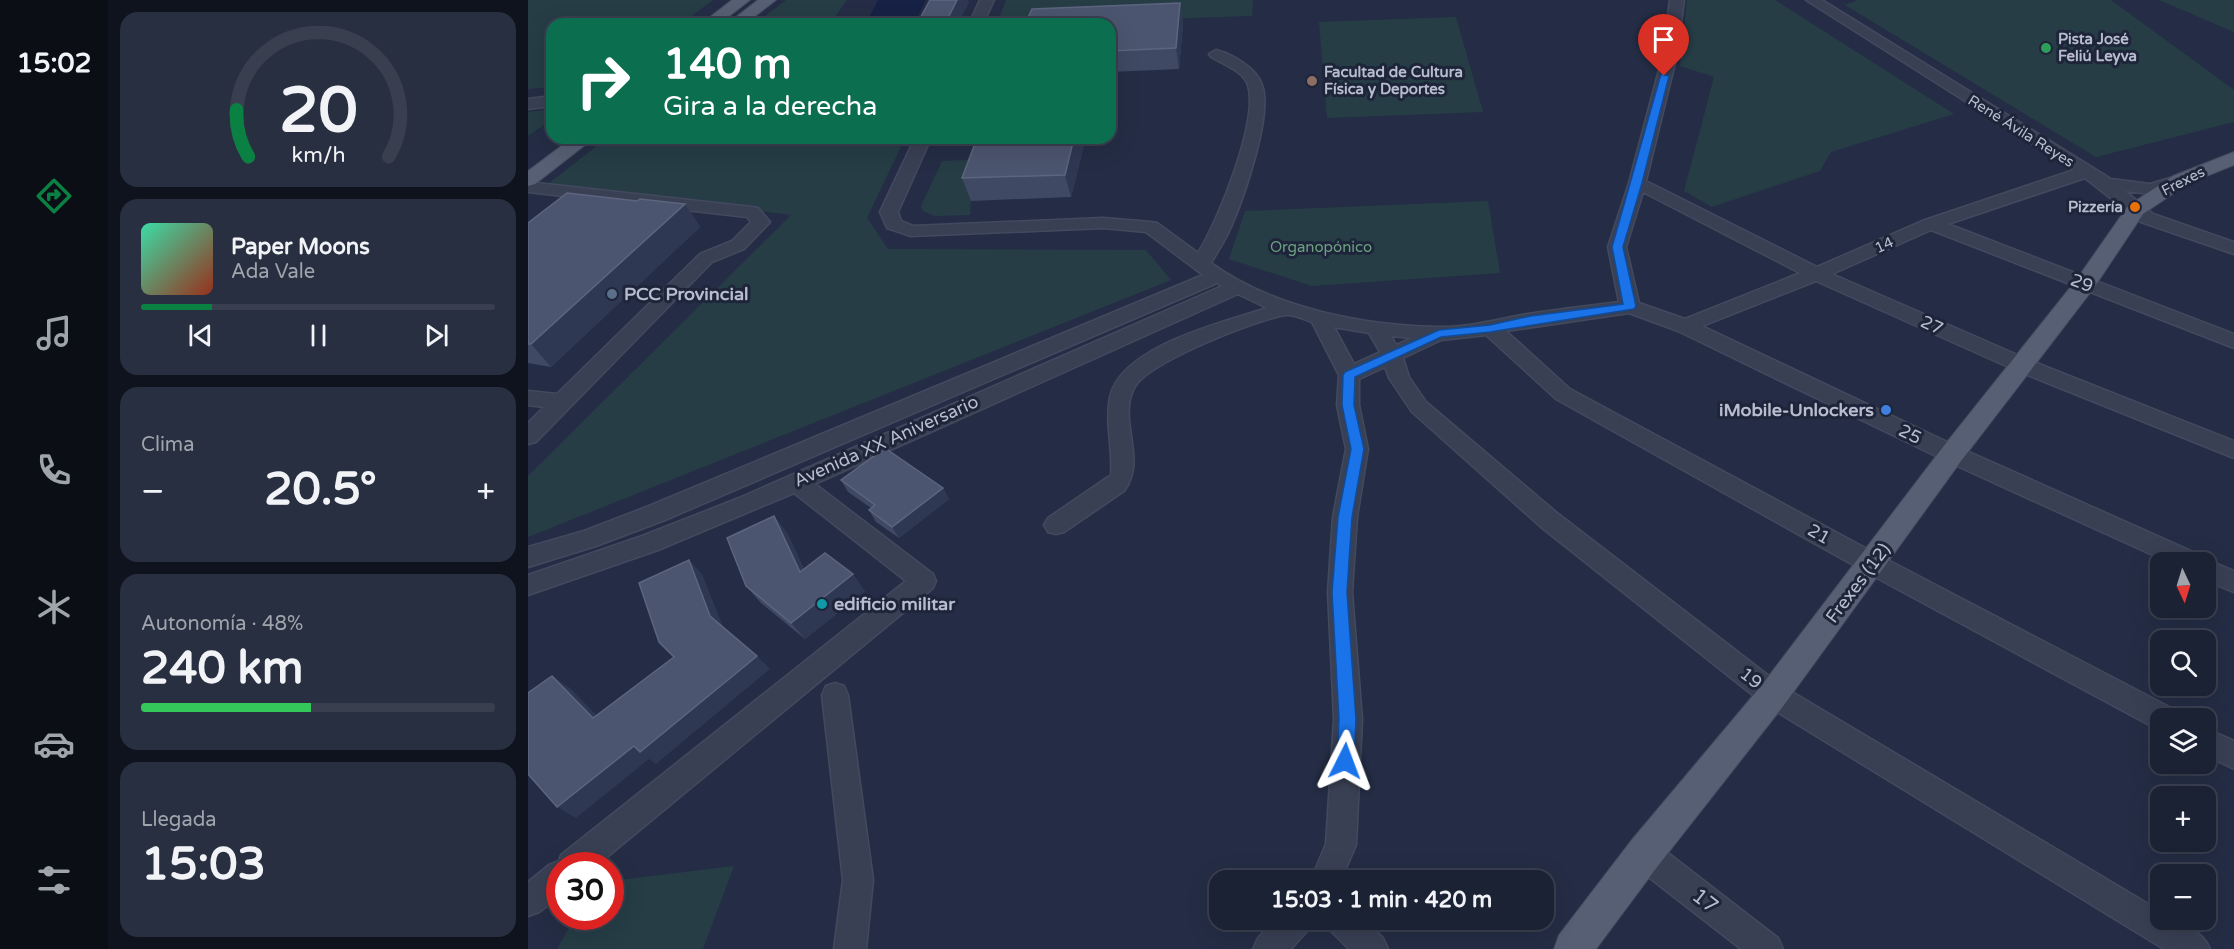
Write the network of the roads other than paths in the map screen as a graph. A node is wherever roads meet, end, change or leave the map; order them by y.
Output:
1 (742, 0) edge
2 (768, 0) edge
3 (987, 0) edge
4 (1677, 0) edge
5 (1813, 0) edge
6 (1846, 0) edge
7 (1828, 9) junction
8 (717, 18) edge
9 (743, 18) edge
10 (979, 18) edge
11 (1216, 54) dead end
12 (546, 102) edge
13 (528, 104) edge
14 (547, 144) edge
15 (576, 144) edge
16 (920, 144) edge
17 (528, 158) edge
18 (2234, 158) edge
19 (2085, 172) junction
20 (528, 180) edge
21 (2180, 180) junction
22 (1637, 183) junction
23 (2104, 183) junction
24 (528, 187) edge
25 (2135, 210) junction
26 (1931, 224) junction
27 (2234, 248) edge
28 (1209, 270) junction
29 (1816, 274) junction
30 (2085, 284) junction
31 (1239, 286) junction
32 (1630, 306) junction
33 (1287, 308) junction
34 (1320, 318) junction
35 (1685, 326) junction
36 (1376, 328) junction
37 (1490, 328) junction
38 (1439, 334) junction
39 (2234, 341) edge
40 (1392, 355) junction
41 (2022, 365) junction
42 (1349, 375) junction
43 (528, 398) edge
44 (562, 402) junction
45 (528, 436) edge
46 (2234, 450) edge
47 (1953, 454) junction
48 (795, 482) junction
49 (1056, 525) dead end
50 (2169, 552) edge
51 (528, 556) edge
52 (1873, 564) junction
53 (2216, 574) edge
54 (2234, 582) edge
55 (528, 585) edge
56 (835, 695) dead end
57 (1773, 695) junction
58 (2150, 711) edge
59 (2216, 747) edge
60 (2234, 756) edge
61 (589, 852) edge
62 (1644, 854) junction
63 (1330, 870) edge
64 (546, 887) edge
65 (528, 901) edge
66 (1287, 930) edge
67 (1352, 930) edge
68 (850, 949) edge
69 (1269, 949) edge
70 (1372, 949) edge
71 (1573, 949) edge
72 (1767, 949) edge
73 (2194, 949) edge

1 - 8 main road
2 - 9 main road
3 - 10 street
4 - 22 street
5 - 7 street, René Ávila Reyes
6 - 7 street
7 - 19 street, René Ávila Reyes
11 - 28 street
12 - 13 street
14 - 17 main road
15 - 20 main road
16 - 28 street
18 - 21 main road, Frexes
19 - 23 street, René Ávila Reyes
19 - 26 street, 14
21 - 23 street
21 - 25 main road, Frexes
22 - 29 street, 27
22 - 32 street
23 - 25 street, René Ávila Reyes
24 - 44 street
25 - 27 street, René Ávila Reyes
25 - 30 main road, Frexes (12)
26 - 29 street, 14
26 - 30 street, 29
28 - 31 street
28 - 51 street, Avenida XX Aniversario
29 - 35 street, 14
29 - 41 street, 27
30 - 39 street, 29
30 - 41 main road, Frexes (12)
31 - 33 street
31 - 48 street, Avenida XX Aniversario
32 - 35 street, 25
32 - 37 street
33 - 34 street
33 - 49 street
34 - 36 street
34 - 42 street
35 - 47 street, 25
36 - 38 street
36 - 40 street, 19
37 - 38 street
37 - 52 street, 21
38 - 40 street
40 - 42 street
40 - 57 street, 19
41 - 46 street, 27
41 - 47 main road, Frexes (12)
42 - 63 street
43 - 44 street
44 - 45 street
47 - 50 street, 25
47 - 52 main road, Frexes (12)
48 - 55 street, Avenida XX Aniversario
48 - 61 street
52 - 57 main road, Frexes (12)
52 - 58 street, 21
53 - 54 street
56 - 68 street
57 - 62 main road, Frexes (12)
57 - 73 street, 19
59 - 60 street
62 - 71 main road, Frexes (12)
62 - 72 street, 17
64 - 65 street
66 - 69 street
67 - 70 street

